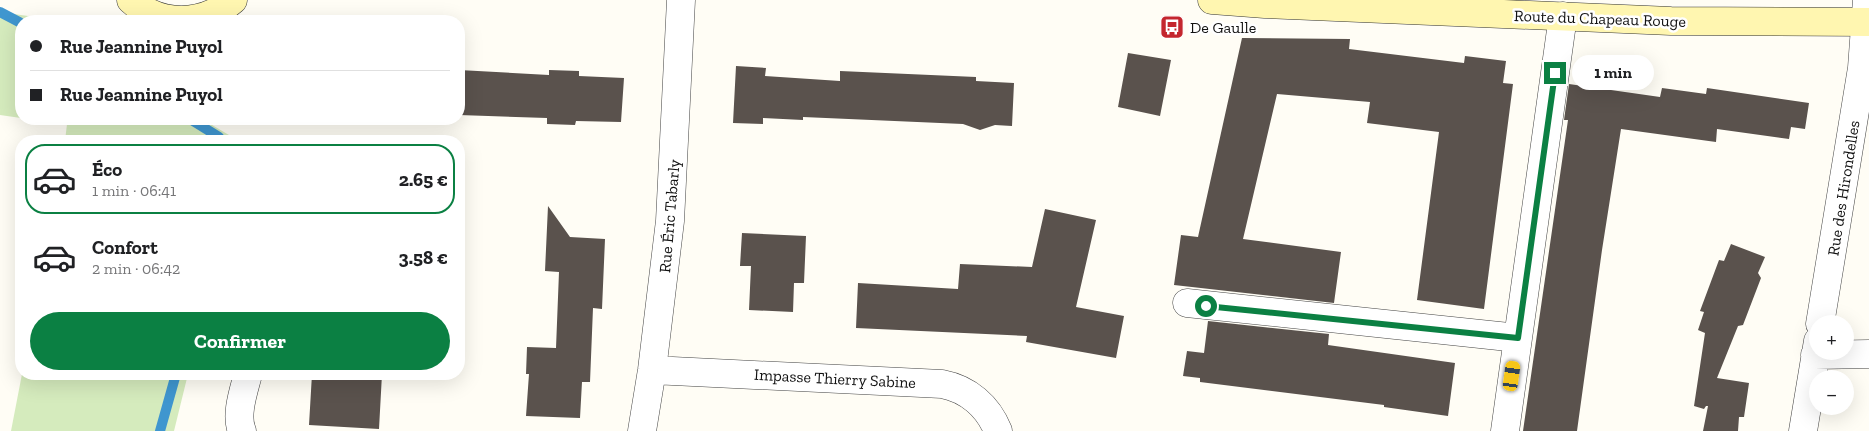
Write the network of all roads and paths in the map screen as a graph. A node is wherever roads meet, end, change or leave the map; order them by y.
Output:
1 (233, 0) edge
2 (681, 0) edge
3 (1212, 0) edge
4 (131, 1) edge
5 (1265, 2) edge
6 (1867, 14) edge
7 (156, 15) edge
8 (209, 15) edge
9 (1562, 16) junction
10 (1187, 304) dead end
11 (1821, 315) edge
12 (1518, 338) junction
13 (1854, 352) edge
14 (1869, 354) edge
15 (1814, 360) edge
16 (652, 370) junction
17 (247, 380) edge
18 (242, 431) edge
19 (642, 431) edge
20 (998, 431) edge
21 (1505, 431) edge
22 (1803, 431) edge

1 - 8 street
2 - 16 street, Rue Éric Tabarly
3 - 5 street, Route du Chapeau Rouge
4 - 7 street
5 - 9 street, Route du Chapeau Rouge
6 - 9 street, Route du Chapeau Rouge
6 - 11 street, Rue des Hirondelles
9 - 12 street
10 - 12 street
12 - 21 street
13 - 14 street
15 - 22 street
16 - 19 street, Rue Éric Tabarly
16 - 20 street, Impasse Thierry Sabine
17 - 18 street

